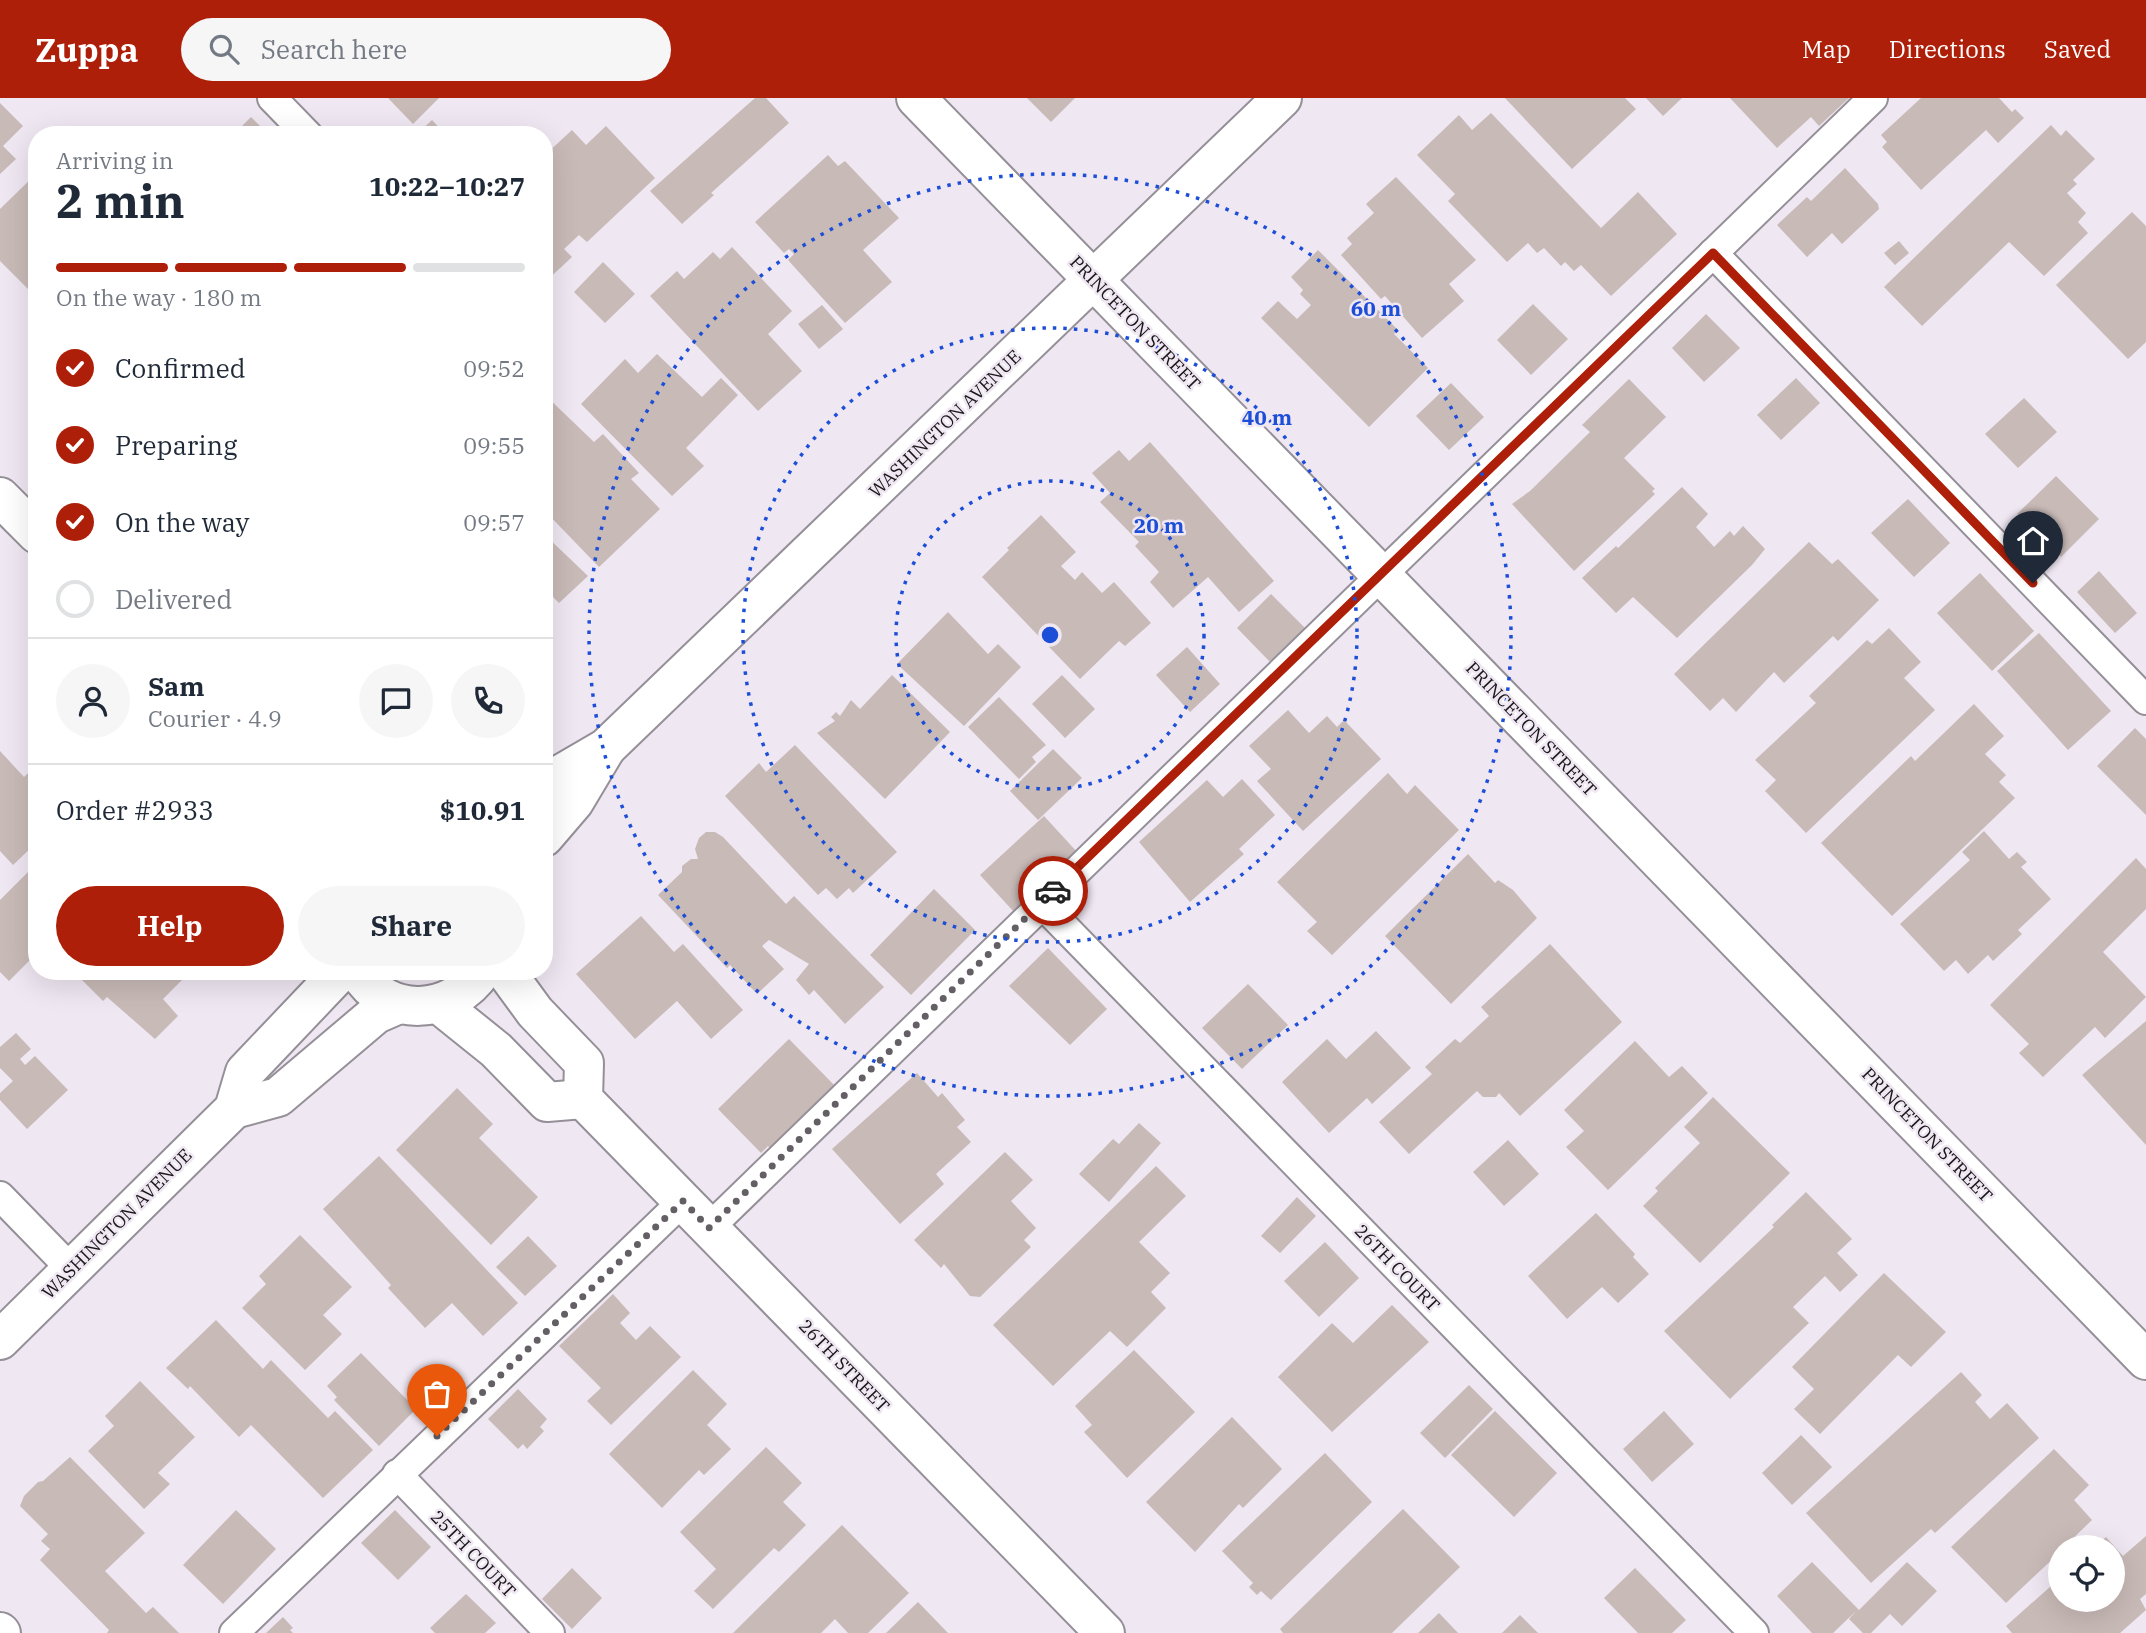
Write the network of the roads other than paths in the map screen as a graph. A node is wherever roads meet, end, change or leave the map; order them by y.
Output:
1 (272, 98) edge
2 (916, 98) edge
3 (1282, 98) edge
4 (1873, 98) edge
5 (299, 126) edge
6 (1713, 253) junction
7 (1095, 281) junction
8 (0, 497) edge
9 (28, 525) edge
10 (1381, 575) junction
11 (2146, 700) edge
12 (606, 748) junction
13 (553, 779) edge
14 (553, 826) edge
15 (1041, 903) junction
16 (332, 980) edge
17 (366, 980) edge
18 (474, 980) edge
19 (512, 980) edge
20 (399, 1004) junction
21 (440, 1004) junction
22 (583, 1099) junction
23 (234, 1108) junction
24 (0, 1196) edge
25 (683, 1201) junction
26 (709, 1228) junction
27 (72, 1270) junction
28 (0, 1340) edge
29 (2146, 1360) edge
30 (397, 1474) junction
31 (234, 1633) edge
32 (550, 1633) edge
33 (1105, 1633) edge
34 (1754, 1633) edge

1 - 5 lane
2 - 7 street, PRINCETON STREET
3 - 7 street, WASHINGTON AVENUE
4 - 6 lane
6 - 10 lane
6 - 11 lane
7 - 10 street, PRINCETON STREET
7 - 12 street, WASHINGTON AVENUE
8 - 9 street
10 - 15 lane
10 - 29 street, PRINCETON STREET
12 - 13 street, WASHINGTON AVENUE
12 - 14 street, WASHINGTON AVENUE
15 - 26 lane
15 - 34 lane, 26TH COURT
16 - 23 street, WASHINGTON AVENUE
17 - 20 street
18 - 21 street
19 - 22 street
20 - 21 street
20 - 23 street
21 - 22 street
22 - 25 street, 26TH STREET
23 - 27 street, WASHINGTON AVENUE
24 - 27 lane
25 - 26 street, 26TH STREET
25 - 30 lane
26 - 33 street, 26TH STREET
27 - 28 street, WASHINGTON AVENUE
30 - 31 lane
30 - 32 lane, 25TH COURT

